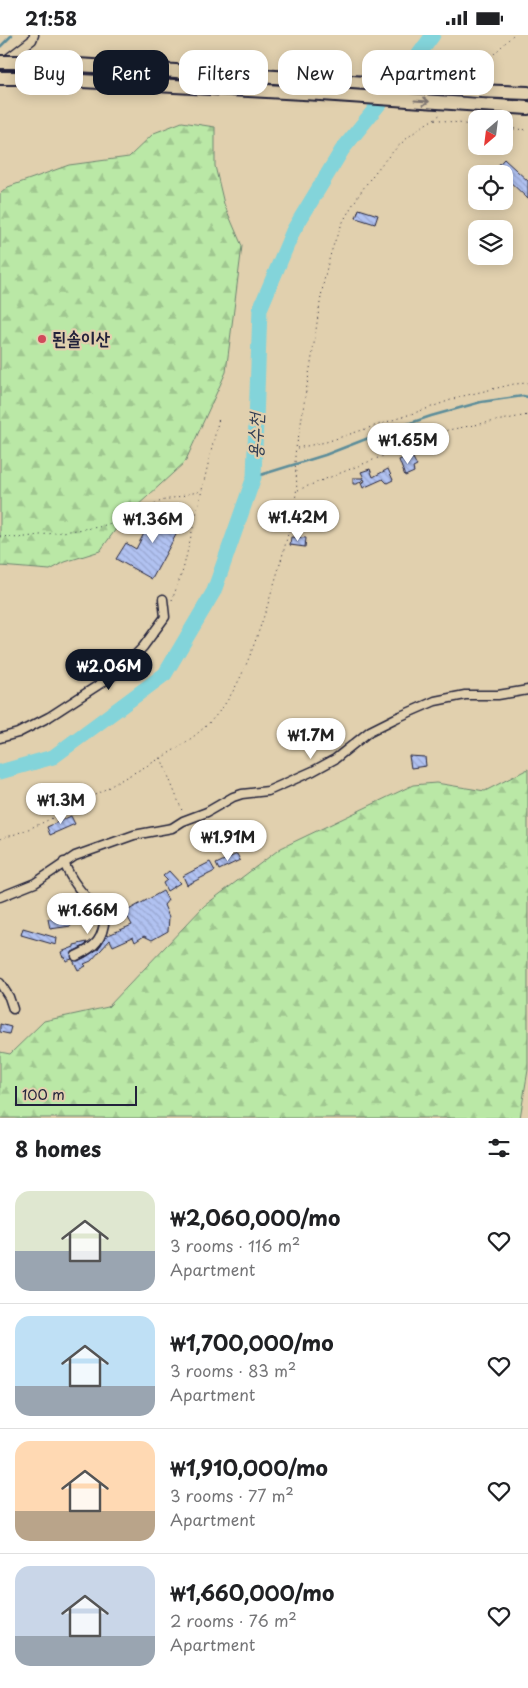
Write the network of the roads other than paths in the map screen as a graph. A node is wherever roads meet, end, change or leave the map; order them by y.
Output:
1 (34, 35) edge
2 (0, 63) edge
3 (0, 78) edge
4 (528, 93) edge
5 (528, 108) edge
6 (163, 599) dead end
7 (528, 691) edge
8 (0, 738) edge
9 (64, 862) junction
10 (0, 897) edge
11 (76, 956) dead end
12 (0, 983) edge
13 (13, 1009) dead end

1 - 2 street
2 - 4 highway, bridge
3 -> 5 highway, bridge
6 - 8 street
7 - 9 street
9 - 10 street
9 - 11 street
12 - 13 street

